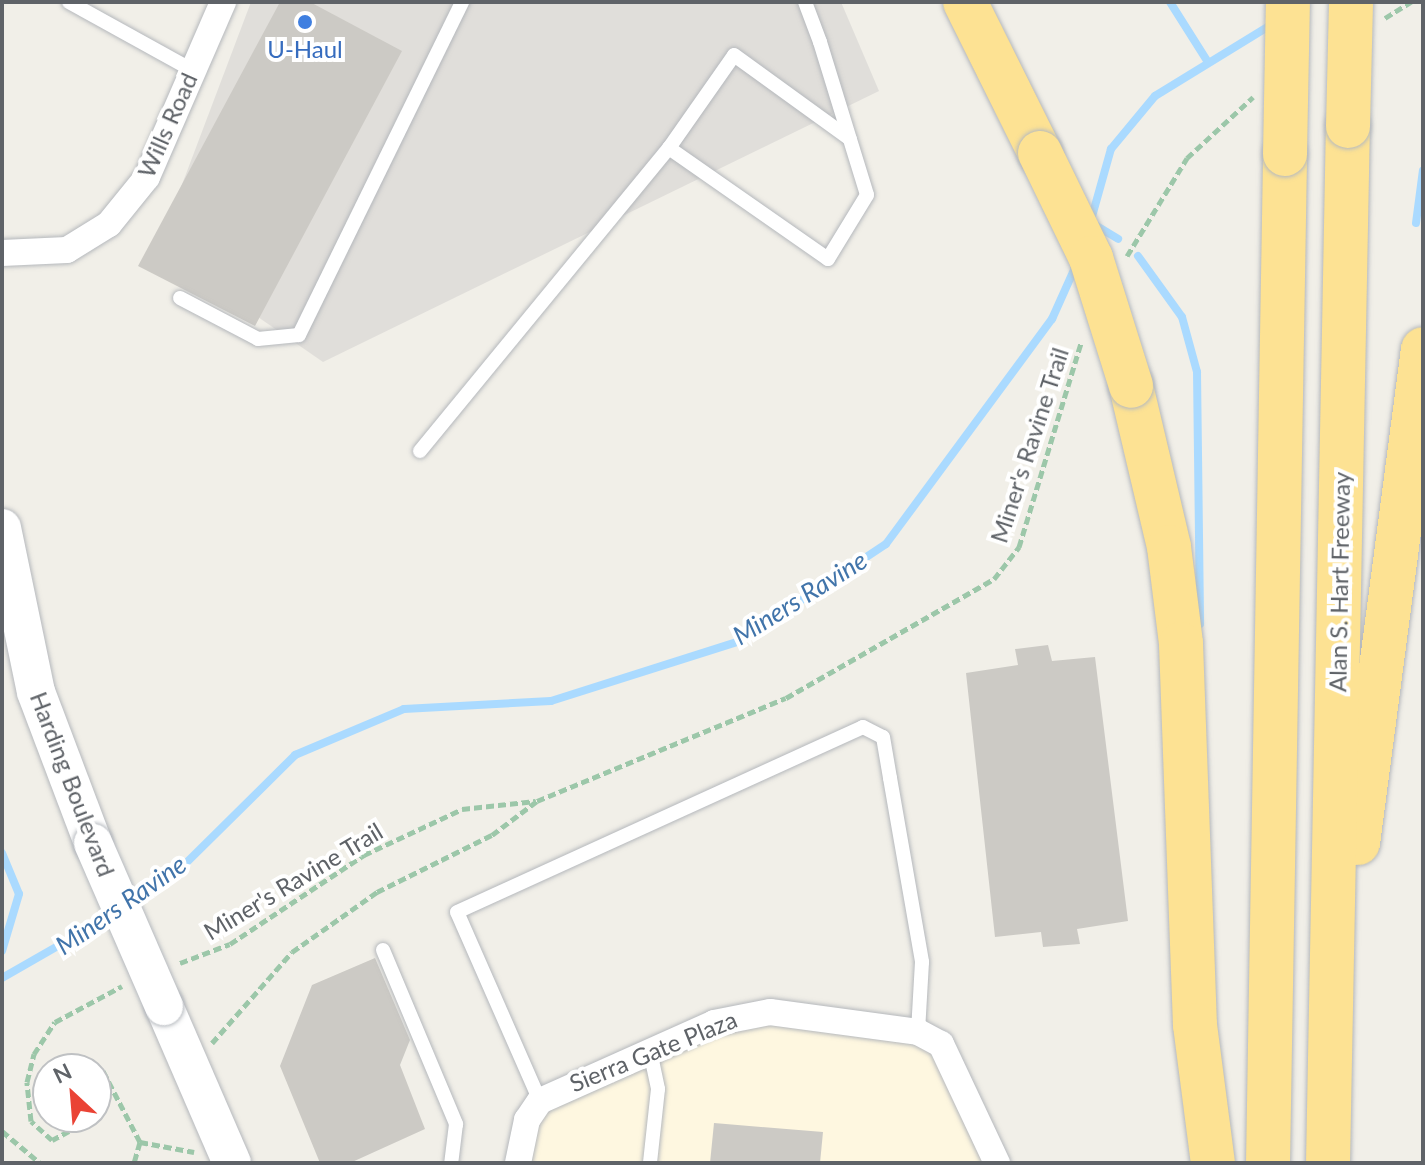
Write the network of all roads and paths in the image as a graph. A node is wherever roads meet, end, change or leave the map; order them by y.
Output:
1 (69, 2) edge
2 (223, 2) edge
3 (462, 2) edge
4 (805, 2) edge
5 (965, 2) edge
6 (1288, 2) edge
7 (1411, 2) edge
8 (1361, 14) edge
9 (192, 70) junction
10 (1263, 91) dead end
11 (850, 139) junction
12 (669, 148) junction
13 (2, 253) edge
14 (1123, 263) dead end
15 (180, 298) dead end
16 (1086, 332) dead end
17 (1423, 349) edge
18 (420, 451) dead end
19 (2, 528) edge
20 (537, 801) junction
21 (383, 950) dead end
22 (172, 966) dead end
23 (129, 983) dead end
24 (918, 1032) junction
25 (650, 1051) junction
26 (35, 1053) edge
27 (32, 1062) edge
28 (190, 1068) junction
29 (1328, 1076) junction
30 (112, 1092) edge
31 (540, 1101) junction
32 (32, 1122) edge
33 (2, 1131) edge
34 (44, 1133) edge
35 (65, 1133) edge
36 (140, 1142) junction
37 (229, 1157) edge
38 (40, 1163) edge
39 (134, 1163) edge
40 (451, 1163) edge
41 (518, 1163) edge
42 (650, 1163) edge
43 (997, 1163) edge
44 (1213, 1163) edge
45 (1268, 1163) edge
46 (1328, 1163) edge

1 - 9 lane
2 - 9 street, Wills Road
3 - 15 lane
4 - 11 lane
5 - 44 highway, bridge
6 - 45 highway, bridge
7 - 8 path
8 - 29 highway, Alan S. Hart Freeway, bridge
9 - 13 street, Wills Road
10 - 14 path
11 - 12 lane
11 - 12 lane
12 - 18 lane
16 - 20 path, Miner's Ravine Trail
17 - 29 highway
19 - 28 main road, Harding Boulevard, bridge
20 - 22 path, Miner's Ravine Trail
20 - 28 path, Miner's Ravine Trail
21 - 40 lane
23 - 26 path
24 - 25 street, Sierra Gate Plaza
24 - 31 lane
24 - 43 street
25 - 31 street, Sierra Gate Plaza
25 - 42 lane
27 - 32 path
28 - 37 main road, Harding Boulevard
29 - 46 highway, Alan S. Hart Freeway
30 - 36 path
31 - 41 street, Sierra Gate Plaza
33 - 38 path
34 - 35 path
36 - 37 path
36 - 39 path

